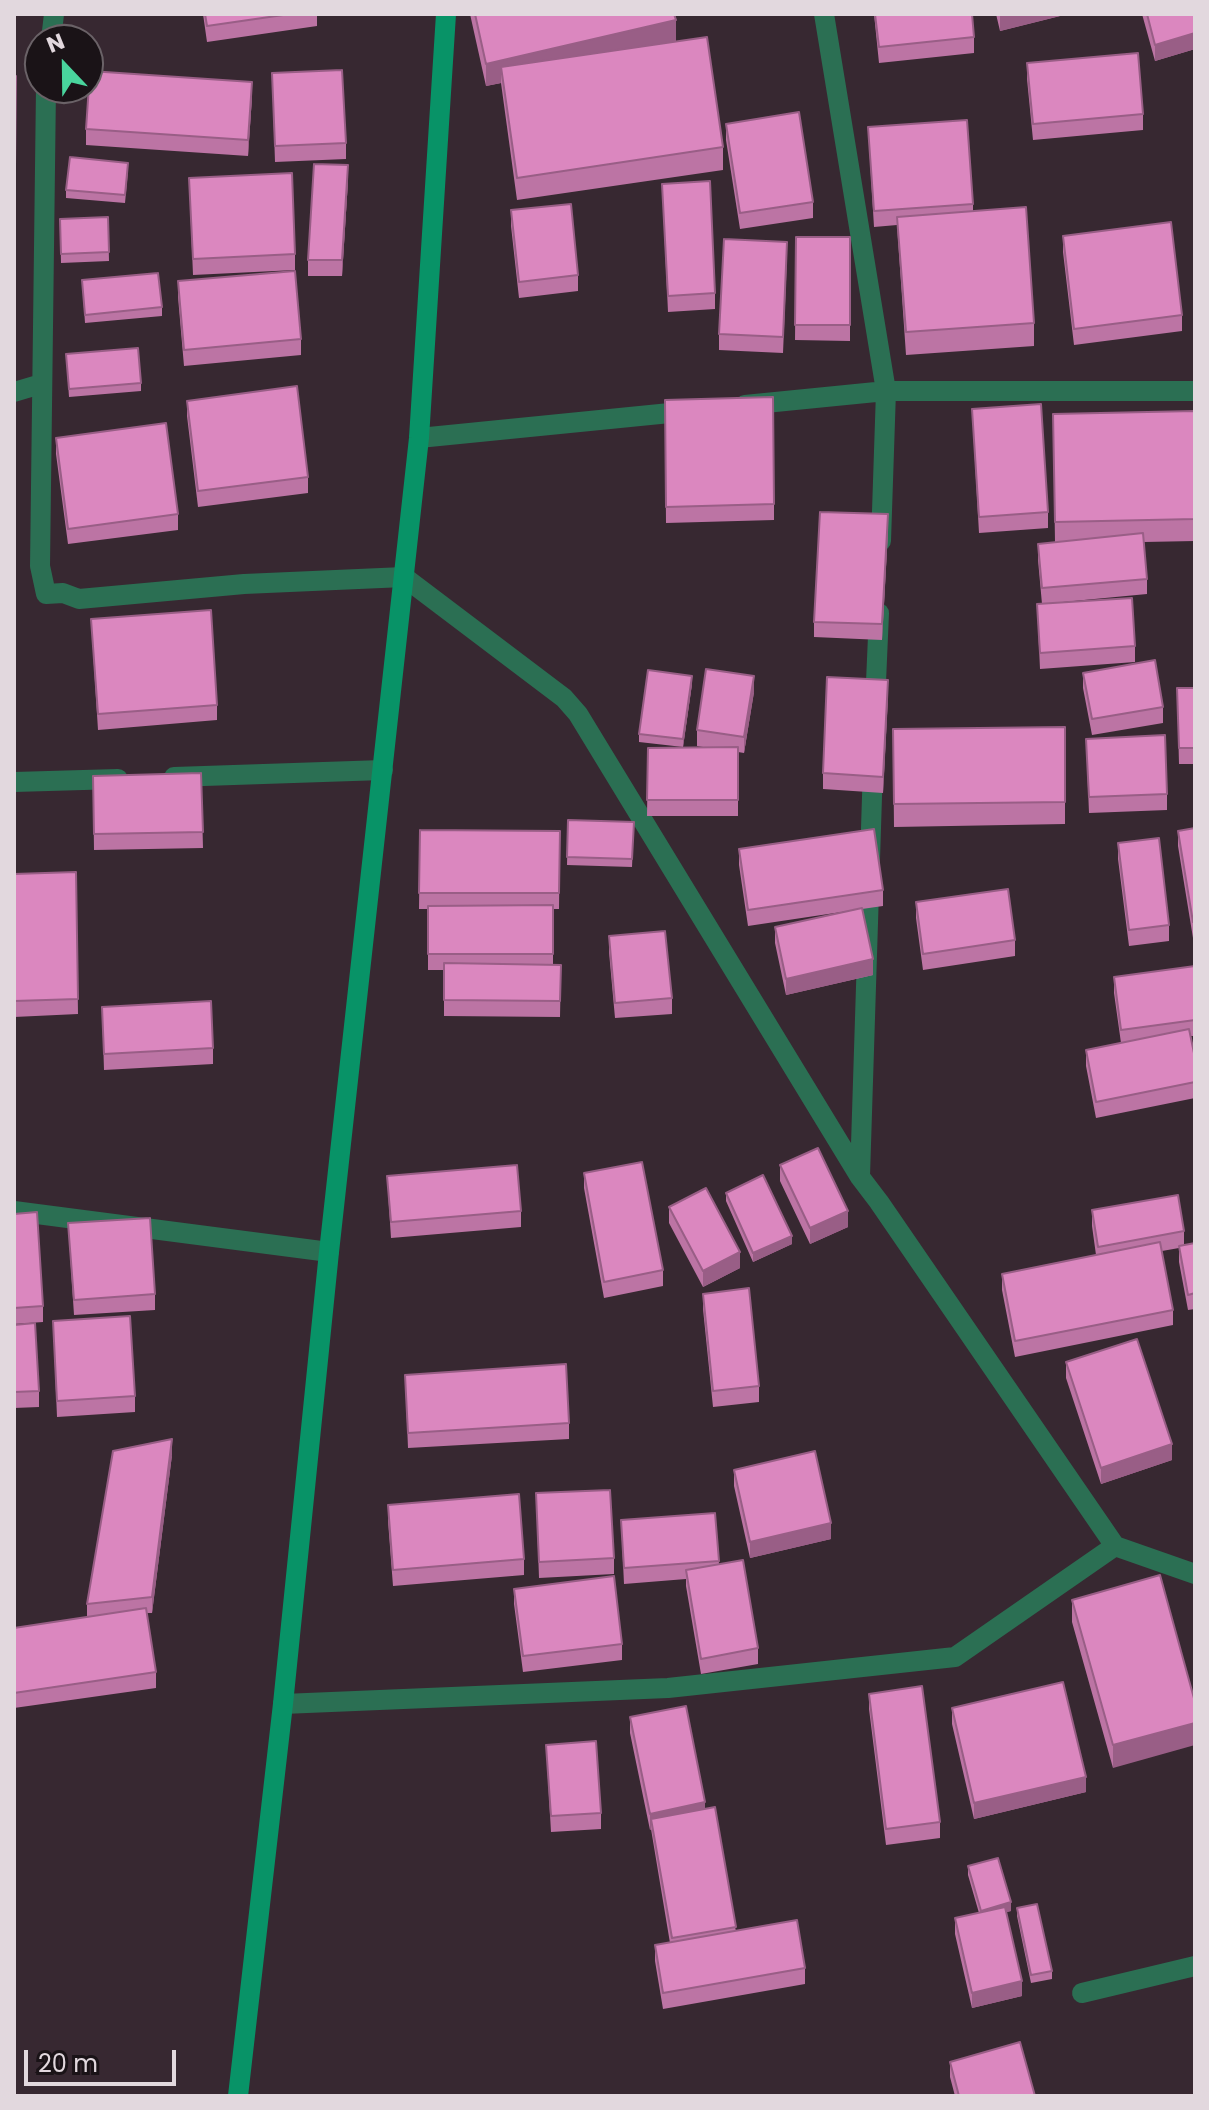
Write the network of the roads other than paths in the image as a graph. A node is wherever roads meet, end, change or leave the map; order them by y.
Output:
1 (446, 14) edge
2 (824, 14) edge
3 (46, 104) edge
4 (41, 384) junction
5 (886, 391) junction
6 (1195, 391) edge
7 (14, 392) edge
8 (419, 438) junction
9 (880, 564) edge
10 (404, 577) junction
11 (879, 595) edge
12 (875, 721) edge
13 (874, 753) edge
14 (383, 770) junction
15 (14, 782) edge
16 (860, 1177) junction
17 (14, 1211) edge
18 (329, 1252) junction
19 (1115, 1546) junction
20 (1195, 1574) edge
21 (283, 1704) junction
22 (1195, 1966) edge
23 (1082, 1993) dead end
24 (238, 2096) edge

1 - 8 street
2 - 5 street
3 - 4 street
4 - 7 street
4 - 10 street
5 - 6 street
5 - 8 street
5 - 9 street
8 - 10 street
10 - 14 street
10 - 16 street
11 - 12 street
13 - 16 street
14 - 15 street
14 - 18 street
16 - 19 street
17 - 18 street
18 - 21 street
19 - 20 street
19 - 21 street
21 - 24 street
22 - 23 street

